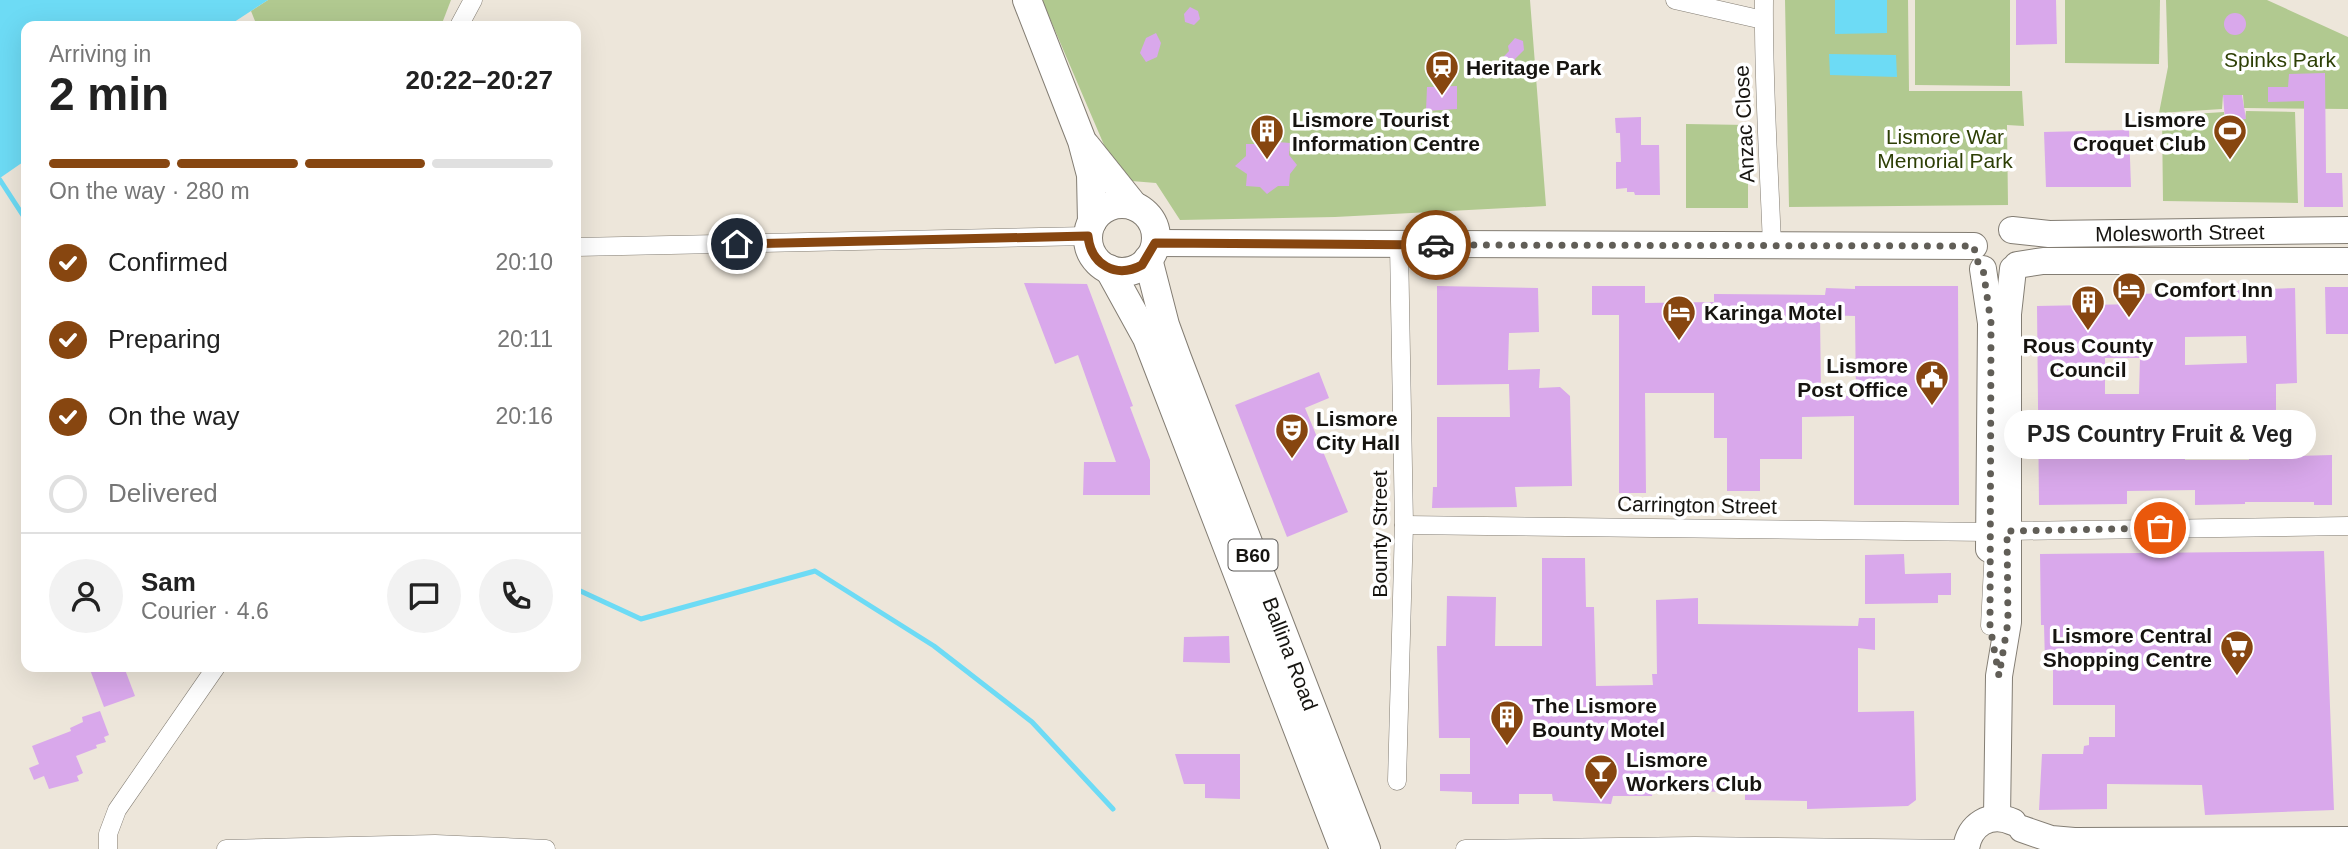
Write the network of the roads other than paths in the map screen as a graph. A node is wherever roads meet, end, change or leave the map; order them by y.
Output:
1 (473, 0) edge
2 (1027, 0) edge
3 (1675, 0) edge
4 (1764, 0) edge
5 (1763, 20) junction
6 (461, 21) edge
7 (1082, 141) junction
8 (1134, 206) junction
9 (1090, 229) junction
10 (2012, 230) junction
11 (2348, 230) edge
12 (1399, 245) junction
13 (1772, 246) junction
14 (581, 247) edge
15 (1152, 251) junction
16 (1979, 258) junction
17 (2348, 261) edge
18 (2015, 267) junction
19 (1109, 269) junction
20 (1404, 525) junction
21 (2348, 526) edge
22 (1998, 531) junction
23 (213, 672) edge
24 (1999, 676) junction
25 (1397, 782) dead end
26 (1997, 818) junction
27 (2026, 839) edge
28 (2348, 840) edge
29 (435, 846) edge
30 (108, 849) edge
31 (226, 849) edge
32 (546, 849) edge
33 (1330, 849) edge
34 (1344, 849) edge
35 (1366, 849) edge
36 (1465, 849) edge
37 (1966, 849) edge

1 - 6 street
2 - 7 main road, B60
3 - 5 street
4 - 5 street, Anzac Close
5 - 13 street, Anzac Close
7 - 8 main road, B60
7 - 9 main road, B60
8 - 9 main road
8 - 15 main road, B60
9 - 14 street
9 - 19 main road, B60
10 - 11 street, Molesworth Street
10 - 16 street
10 - 18 street
12 - 13 street
12 - 15 street
12 - 20 street, Bounty Street
13 - 16 street
15 - 19 main road
15 - 35 main road, Ballina Road / B60
16 - 18 street
16 - 22 street
17 - 18 street, Molesworth Street
18 - 22 street
19 - 34 main road, Ballina Road / B60
20 - 22 street, Carrington Street
20 - 25 street, Bounty Street
21 - 22 street, Carrington Street
22 - 24 street
22 - 24 street
23 - 30 street
24 - 26 street
26 - 27 street
26 - 37 street
27 - 28 street
29 - 31 street
29 - 32 street
33 - 34 street
36 - 37 street

